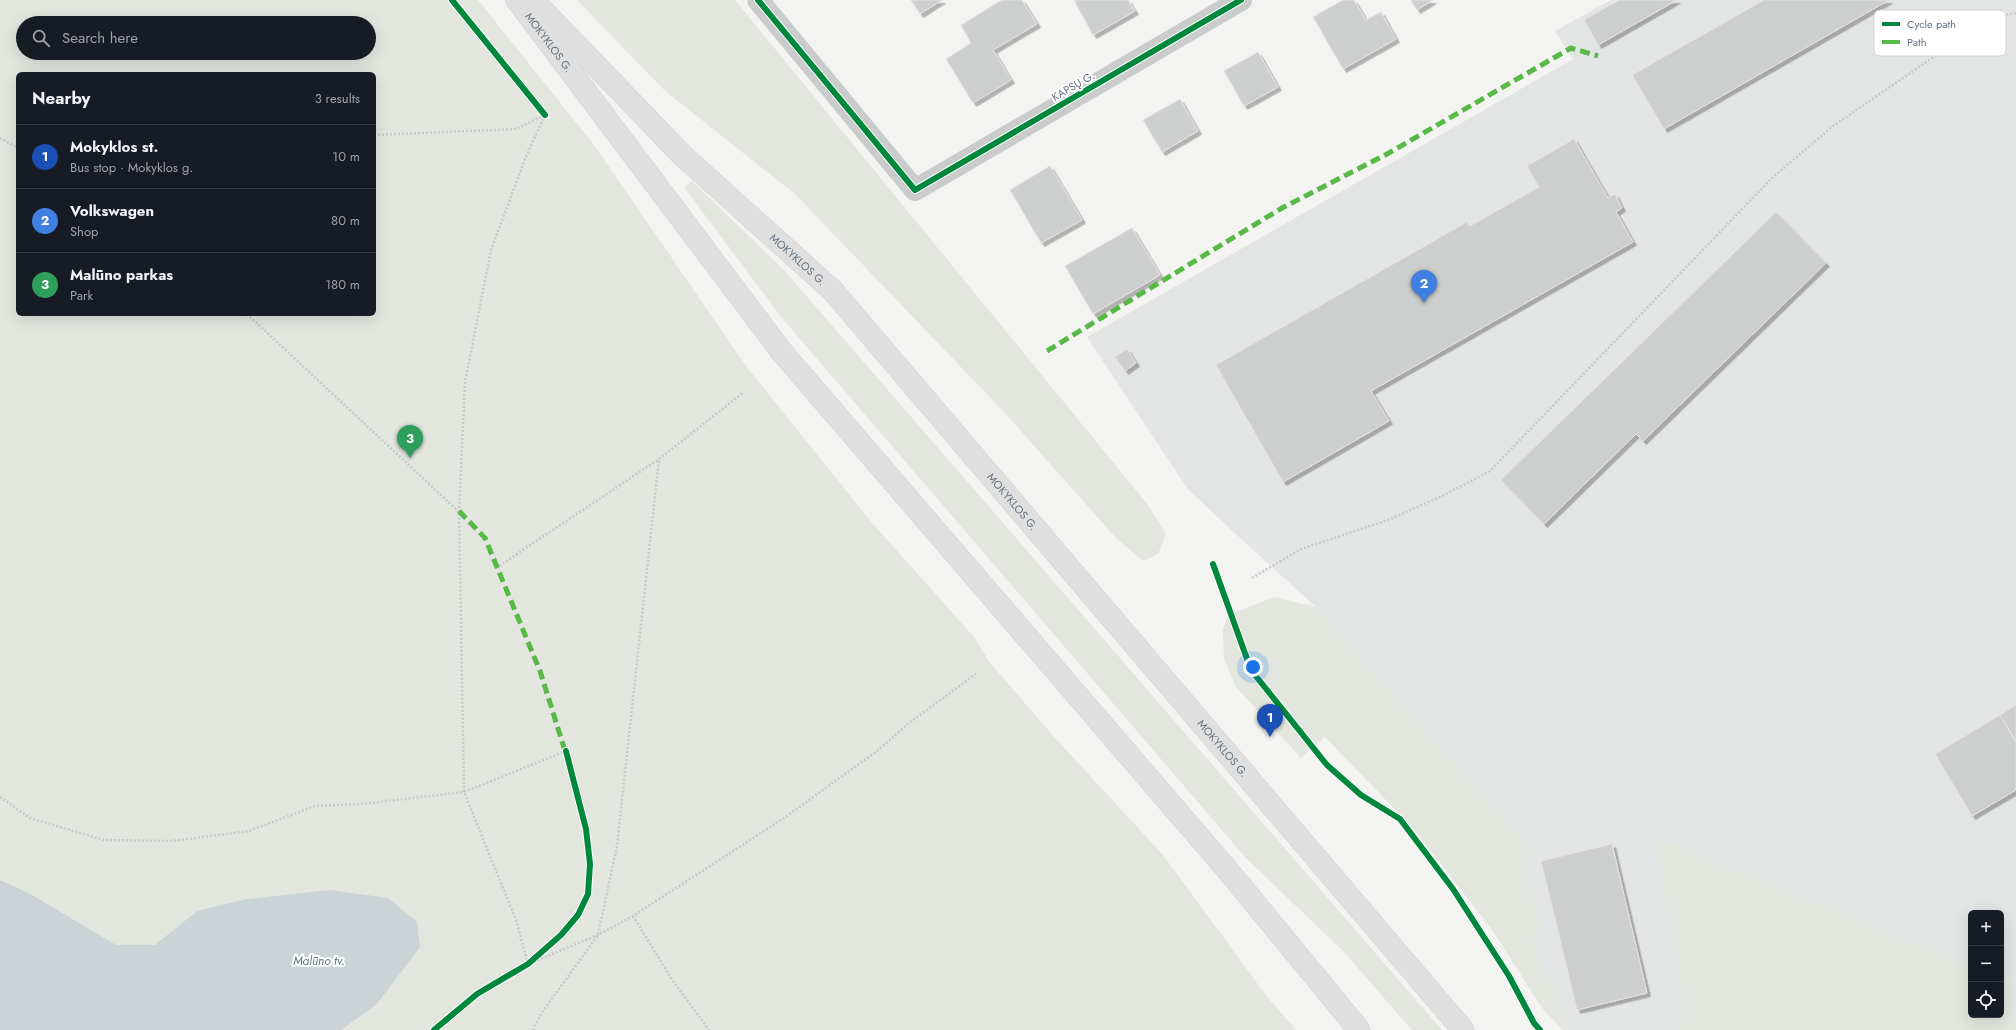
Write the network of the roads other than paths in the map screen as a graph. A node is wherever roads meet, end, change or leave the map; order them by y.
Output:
1 (517, 0) edge
2 (533, 0) edge
3 (758, 0) edge
4 (1241, 0) edge
5 (1358, 1030) edge
6 (1463, 1030) edge

1 - 5 main road, MOKYKLOS G.
2 - 6 main road, MOKYKLOS G.
3 - 4 street, KAPSŲ G.

